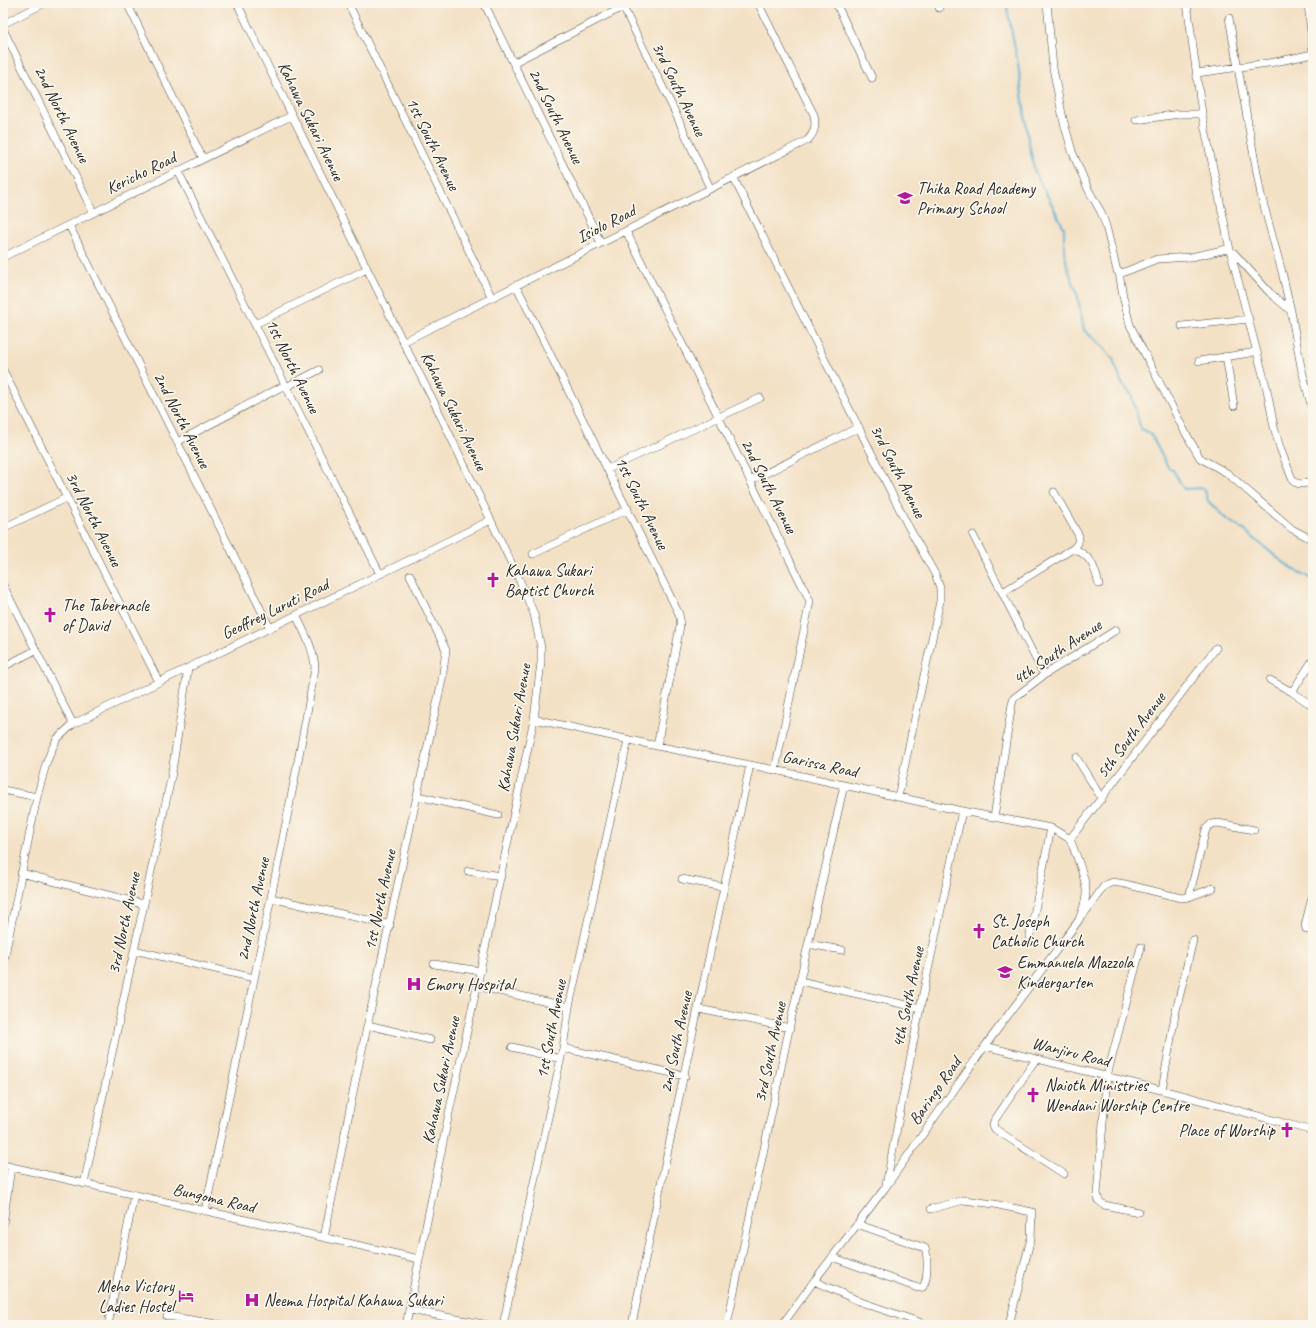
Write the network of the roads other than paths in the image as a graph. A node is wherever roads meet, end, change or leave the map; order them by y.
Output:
1 (45, 3) edge
2 (127, 3) edge
3 (237, 3) edge
4 (348, 3) edge
5 (484, 3) edge
6 (758, 3) edge
7 (836, 3) edge
8 (1047, 3) edge
9 (1187, 3) edge
10 (1308, 3) edge
11 (622, 5) edge
12 (1229, 18) dead end
13 (3, 24) edge
14 (3, 29) edge
15 (1313, 54) edge
16 (513, 63) junction
17 (1238, 67) junction
18 (1197, 73) junction
19 (872, 78) dead end
20 (1202, 114) junction
21 (291, 116) junction
22 (1136, 120) dead end
23 (204, 158) junction
24 (178, 171) junction
25 (733, 177) junction
26 (710, 188) junction
27 (93, 212) junction
28 (69, 225) junction
29 (626, 231) junction
30 (601, 243) junction
31 (1230, 250) junction
32 (3, 257) edge
33 (367, 269) junction
34 (1119, 272) junction
35 (516, 285) junction
36 (492, 298) junction
37 (1291, 311) junction
38 (1249, 319) junction
39 (255, 324) junction
40 (1182, 326) dead end
41 (403, 342) junction
42 (1257, 351) junction
43 (1226, 356) junction
44 (1199, 361) dead end
45 (3, 370) edge
46 (319, 370) dead end
47 (286, 386) junction
48 (760, 398) dead end
49 (1234, 406) dead end
50 (1313, 412) edge
51 (719, 418) junction
52 (859, 427) junction
53 (176, 442) junction
54 (608, 469) junction
55 (750, 481) junction
56 (1313, 482) edge
57 (1054, 492) dead end
58 (66, 498) junction
59 (628, 509) junction
60 (491, 520) junction
61 (3, 528) edge
62 (973, 535) dead end
63 (1313, 540) edge
64 (1074, 548) junction
65 (533, 554) dead end
66 (404, 563) junction
67 (380, 574) junction
68 (1099, 584) dead end
69 (3, 585) edge
70 (1003, 592) junction
71 (296, 616) junction
72 (270, 628) junction
73 (1116, 630) dead end
74 (1216, 648) dead end
75 (36, 650) junction
76 (1313, 660) edge
77 (3, 667) edge
78 (188, 668) junction
79 (1044, 675) junction
80 (1270, 680) dead end
81 (159, 682) junction
82 (1292, 692) junction
83 (1313, 706) edge
84 (534, 719) junction
85 (73, 724) junction
86 (628, 740) junction
87 (657, 746) junction
88 (1076, 757) dead end
89 (750, 765) junction
90 (776, 770) junction
91 (844, 785) junction
92 (3, 790) edge
93 (418, 796) junction
94 (37, 797) junction
95 (898, 797) junction
96 (1102, 799) junction
97 (962, 811) junction
98 (498, 815) dead end
99 (994, 817) junction
100 (1051, 828) junction
101 (1254, 830) dead end
102 (1070, 839) junction
103 (468, 871) dead end
104 (21, 873) junction
105 (501, 876) junction
106 (682, 879) dead end
107 (724, 887) junction
108 (1213, 888) dead end
109 (1313, 894) edge
110 (1189, 897) junction
111 (271, 898) junction
112 (143, 904) junction
113 (1079, 920) junction
114 (390, 925) junction
115 (1313, 932) edge
116 (1029, 940) dead end
117 (1193, 940) dead end
118 (808, 944) junction
119 (1141, 947) dead end
120 (134, 950) junction
121 (842, 950) dead end
122 (434, 964) dead end
123 (3, 965) edge
124 (481, 971) junction
125 (254, 978) junction
126 (800, 981) junction
127 (477, 986) junction
128 (570, 1007) junction
129 (920, 1008) junction
130 (699, 1009) junction
131 (368, 1025) junction
132 (790, 1028) junction
133 (430, 1040) dead end
134 (985, 1046) junction
135 (512, 1047) dead end
136 (563, 1048) junction
137 (1036, 1058) junction
138 (560, 1059) junction
139 (685, 1076) junction
140 (1107, 1076) junction
141 (1162, 1090) junction
142 (1313, 1131) edge
143 (3, 1165) edge
144 (11, 1167) junction
145 (1064, 1174) dead end
146 (84, 1184) junction
147 (885, 1188) junction
148 (134, 1195) junction
149 (931, 1209) dead end
150 (205, 1211) junction
151 (1138, 1212) dead end
152 (3, 1224) edge
153 (858, 1224) junction
154 (324, 1238) junction
155 (832, 1257) junction
156 (419, 1259) junction
157 (814, 1281) junction
158 (410, 1310) junction
159 (167, 1316) dead end
160 (190, 1322) edge
161 (108, 1325) edge
162 (223, 1325) edge
163 (406, 1325) edge
164 (488, 1325) edge
165 (504, 1325) edge
166 (632, 1325) edge
167 (727, 1325) edge
168 (782, 1325) edge
169 (924, 1325) edge
170 (1009, 1325) edge

1 - 13 street
2 - 23 street
3 - 21 street, Kahawa Sukari Avenue
4 - 36 street, 1st South Avenue
5 - 16 street, 2nd South Avenue
6 - 25 street, Isiolo Road
7 - 19 street
8 - 34 street
9 - 18 street
10 - 15 street
11 - 16 street
11 - 26 street, 3rd South Avenue
12 - 17 street
14 - 27 street, 2nd North Avenue
15 - 17 street
16 - 30 street, 2nd South Avenue
17 - 18 street
17 - 37 street
18 - 20 street
20 - 22 street
20 - 31 street
21 - 23 street, Kericho Road
21 - 33 street, Kahawa Sukari Avenue
23 - 24 street, Kericho Road
24 - 27 street, Kericho Road
24 - 39 street, 1st North Avenue
25 - 26 street, Isiolo Road
25 - 52 street, 3rd South Avenue
26 - 29 street, Isiolo Road
27 - 28 street, Kericho Road
28 - 32 street, Kericho Road
28 - 53 street, 2nd North Avenue
29 - 30 street, Isiolo Road
29 - 51 street, 2nd South Avenue
30 - 35 street, Isiolo Road
31 - 34 street
31 - 37 street
31 - 38 street
33 - 39 street
33 - 41 street, Kahawa Sukari Avenue
34 - 63 street
35 - 36 street, Isiolo Road
35 - 54 street, 1st South Avenue
36 - 41 street, Isiolo Road
37 - 50 street
38 - 40 street
38 - 42 street
39 - 47 street, 1st North Avenue
41 - 60 street, Kahawa Sukari Avenue
42 - 43 street
42 - 56 street
43 - 44 street
43 - 49 street
45 - 58 street, 3rd North Avenue
46 - 47 street
47 - 53 street
47 - 67 street, 1st North Avenue
48 - 51 street
51 - 54 street
51 - 55 street, 2nd South Avenue
52 - 55 street
52 - 95 street, 3rd South Avenue
53 - 72 street, 2nd North Avenue
54 - 59 street, 1st South Avenue
55 - 90 street, 2nd South Avenue
57 - 64 street
58 - 61 street
58 - 81 street, 3rd North Avenue
59 - 65 street
59 - 87 street, 1st South Avenue
60 - 66 street, Geoffrey Luruti Road
60 - 84 street, Kahawa Sukari Avenue
62 - 70 street
64 - 68 street
64 - 70 street
66 - 67 street, Geoffrey Luruti Road
66 - 93 street, 1st North Avenue
67 - 71 street, Geoffrey Luruti Road
69 - 75 street
70 - 79 street
71 - 72 street, Geoffrey Luruti Road
71 - 111 street, 2nd North Avenue
72 - 78 street, Geoffrey Luruti Road
73 - 79 street, 4th South Avenue
74 - 96 street, 5th South Avenue
75 - 77 street
75 - 85 street
76 - 82 street
78 - 81 street, Geoffrey Luruti Road
78 - 112 street, 3rd North Avenue
79 - 99 street, 4th South Avenue
80 - 82 street
81 - 85 street, Geoffrey Luruti Road
82 - 83 street
84 - 86 street, Garissa Road
84 - 105 street, Kahawa Sukari Avenue
85 - 94 street, Geoffrey Luruti Road
86 - 87 street, Garissa Road
86 - 128 street, 1st South Avenue
87 - 89 street, Garissa Road
88 - 96 street
89 - 90 street, Garissa Road
89 - 107 street, 2nd South Avenue
90 - 91 street, Garissa Road
91 - 95 street, Garissa Road
91 - 118 street, 3rd South Avenue
92 - 94 street
93 - 98 street
93 - 114 street, 1st North Avenue
94 - 104 street, Geoffrey Luruti Road
95 - 97 street, Garissa Road
96 - 102 street, 5th South Avenue
97 - 99 street, Garissa Road
97 - 129 street, 4th South Avenue
99 - 100 street, Garissa Road
100 - 102 street, Garissa Road
100 - 116 street
101 - 110 street
102 - 113 street, Baringo Road
103 - 105 street
104 - 112 street
104 - 123 street, Geoffrey Luruti Road
105 - 124 street, Kahawa Sukari Avenue
106 - 107 street
107 - 130 street, 2nd South Avenue
108 - 110 street
109 - 115 street
110 - 113 street
111 - 114 street
111 - 125 street, 2nd North Avenue
112 - 120 street, 3rd North Avenue
113 - 134 street, Baringo Road
114 - 131 street, 1st North Avenue
117 - 141 street
118 - 121 street
118 - 126 street, 3rd South Avenue
119 - 140 street
120 - 125 street
120 - 146 street, 3rd North Avenue
122 - 124 street
124 - 127 street, Kahawa Sukari Avenue
125 - 150 street, 2nd North Avenue
126 - 129 street
126 - 132 street, 3rd South Avenue
127 - 128 street
127 - 156 street, Kahawa Sukari Avenue
128 - 136 street, 1st South Avenue
129 - 147 street, 4th South Avenue
130 - 132 street
130 - 139 street, 2nd South Avenue
131 - 133 street
131 - 154 street, 1st North Avenue
132 - 167 street, 3rd South Avenue
134 - 137 street, Wanjiru Road
134 - 147 street, Baringo Road
135 - 138 street
136 - 138 street, 1st South Avenue
136 - 139 street
137 - 140 street, Wanjiru Road
137 - 145 street
138 - 165 street, 1st South Avenue
139 - 166 street, 2nd South Avenue
140 - 141 street, Wanjiru Road
140 - 151 street
141 - 142 street, Wanjiru Road
143 - 144 street, Bungoma Road
144 - 146 street, Bungoma Road
144 - 152 street
146 - 148 street, Bungoma Road
147 - 153 street, Baringo Road
148 - 150 street, Bungoma Road
148 - 161 street
149 - 170 street
150 - 154 street, Bungoma Road
153 - 155 street, Baringo Road
153 - 155 street
154 - 156 street, Bungoma Road
155 - 157 street, Baringo Road
156 - 158 street, Kahawa Sukari Avenue
157 - 168 street, Baringo Road
157 - 169 street
158 - 163 street, Kahawa Sukari Avenue
158 - 164 street
159 - 160 street
160 - 162 street

